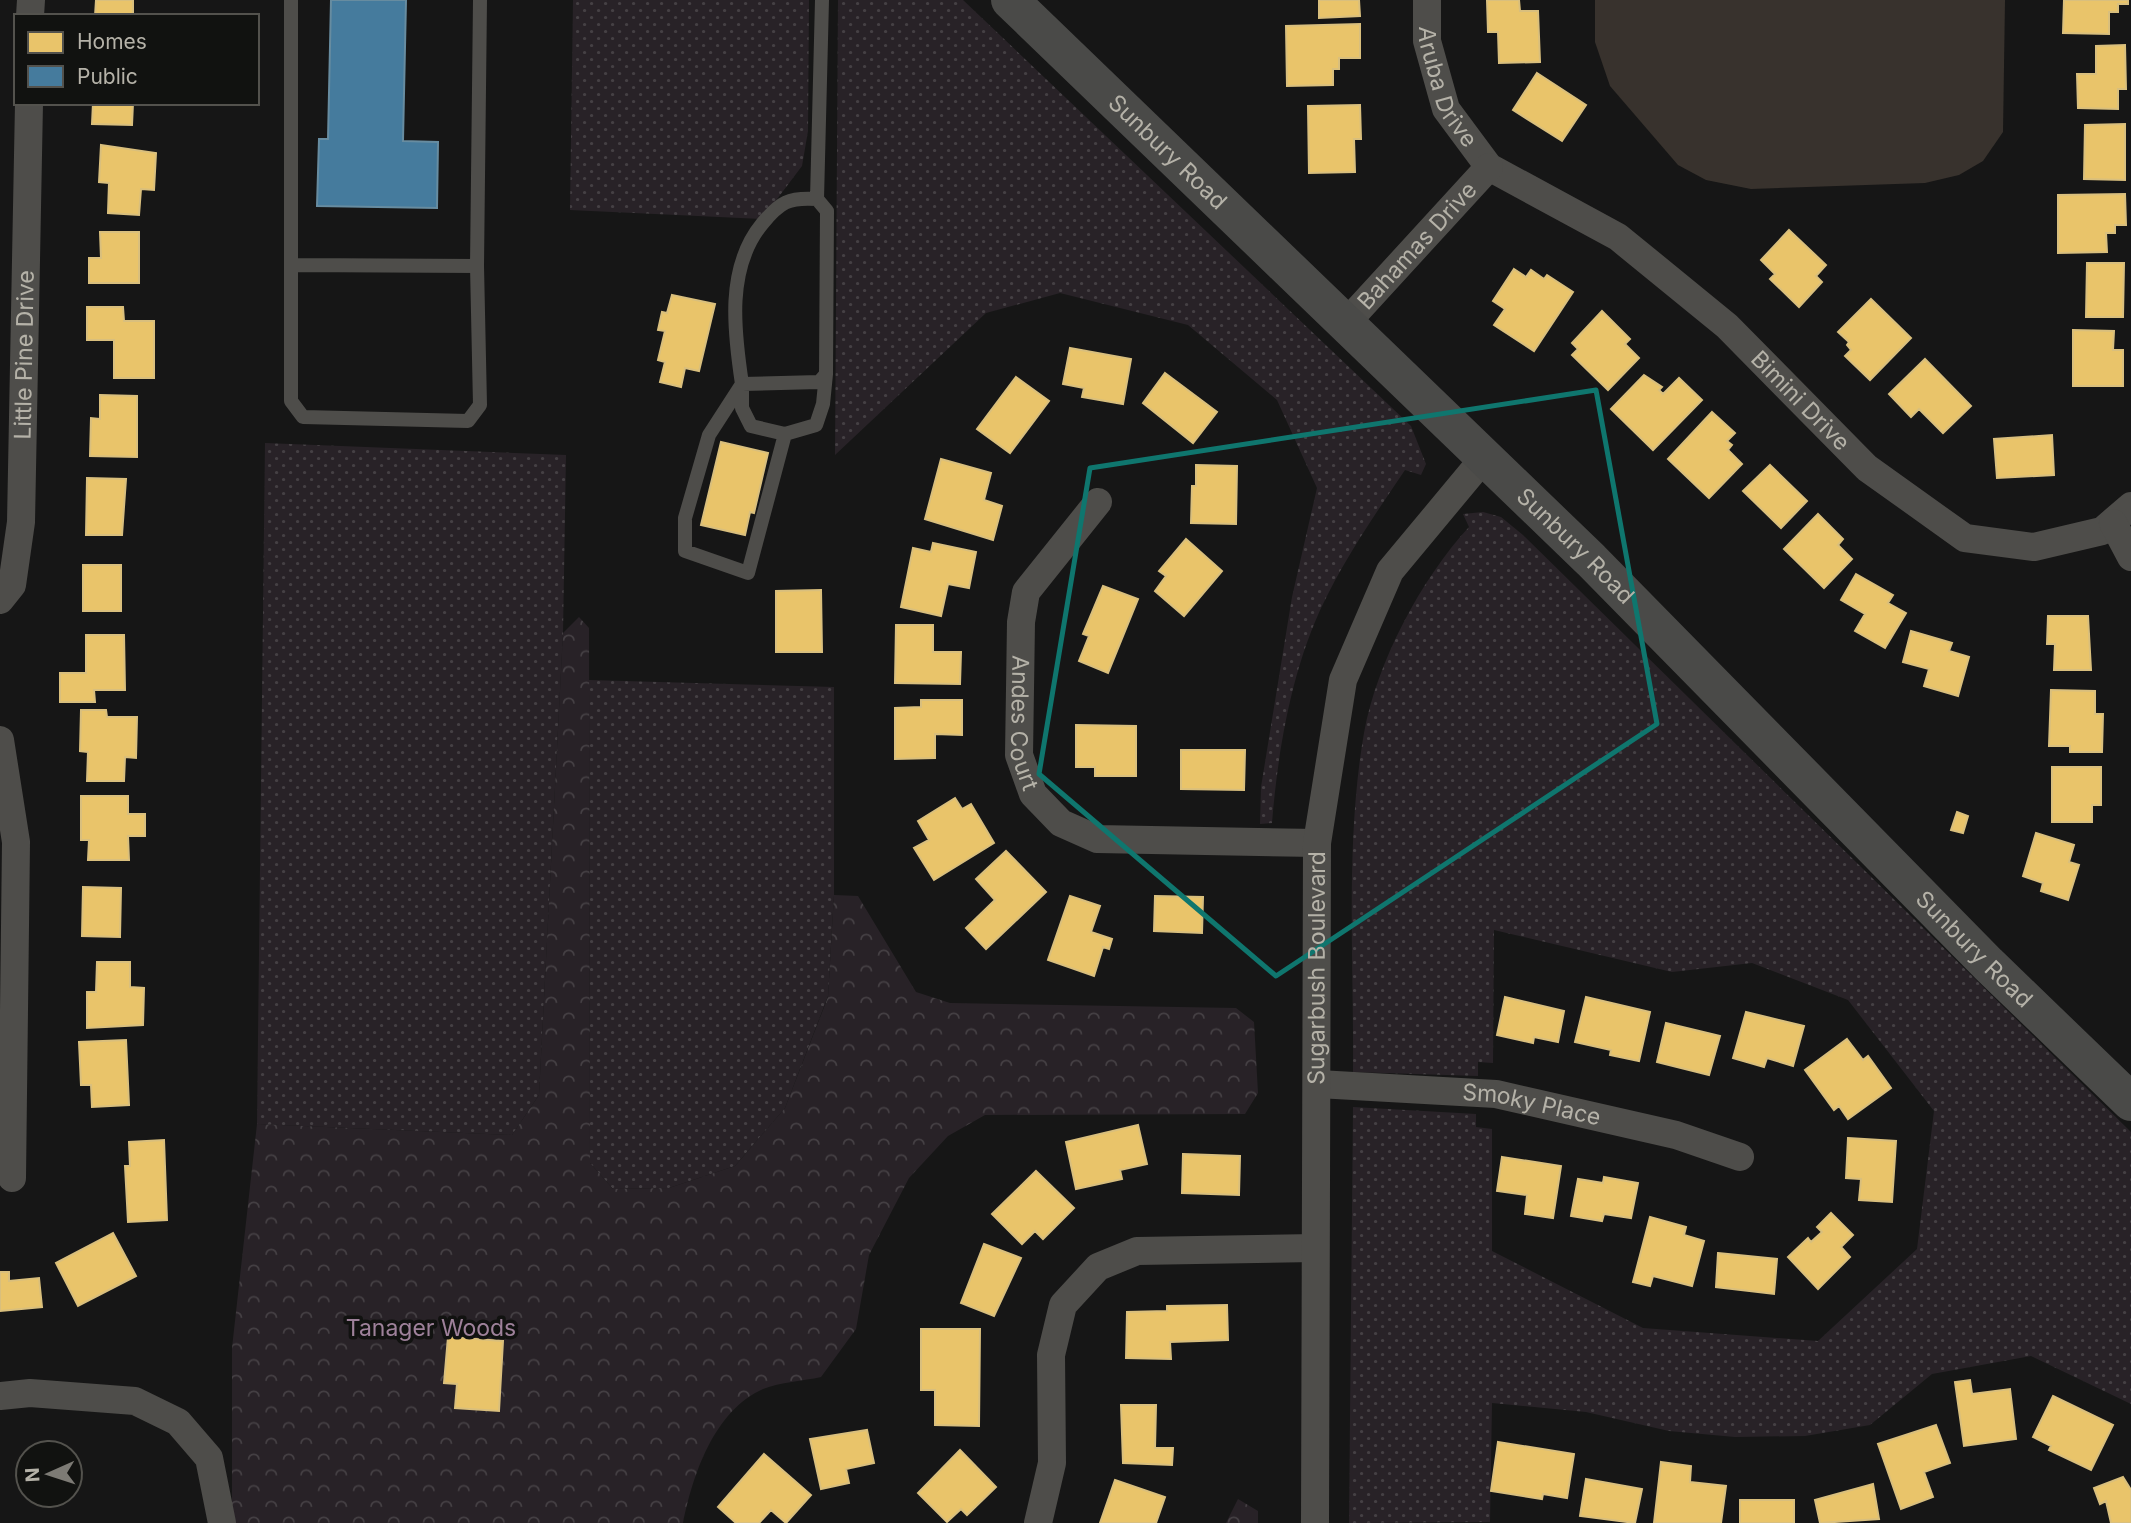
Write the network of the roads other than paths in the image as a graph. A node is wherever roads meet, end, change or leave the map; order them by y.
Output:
1 (290, 0) edge
2 (480, 0) edge
3 (822, 0) edge
4 (1010, 0) edge
5 (1427, 0) edge
6 (29, 105) edge
7 (1489, 167) junction
8 (817, 200) junction
9 (293, 265) junction
10 (477, 266) junction
11 (1346, 323) junction
12 (826, 374) junction
13 (742, 384) junction
14 (785, 434) junction
15 (1484, 458) junction
16 (1098, 502) dead end
17 (2122, 515) edge
18 (2131, 556) edge
19 (0, 600) edge
20 (0, 740) edge
21 (1317, 843) junction
22 (1318, 1084) junction
23 (2131, 1102) edge
24 (1740, 1157) dead end
25 (12, 1178) dead end
26 (1315, 1248) junction
27 (0, 1396) edge
28 (222, 1523) edge
29 (1038, 1523) edge
30 (1314, 1523) edge

1 - 9 lane
2 - 10 lane
3 - 8 lane
4 - 11 main road, Sunbury Road
5 - 7 street, Aruba Drive
6 - 19 street, Little Pine Drive
7 - 11 street, Bahamas Drive
7 - 17 street, Bimini Drive
8 - 12 lane
8 - 13 lane
9 - 10 lane
9 - 10 lane
11 - 15 main road, Sunbury Road
12 - 13 lane
12 - 14 lane
13 - 14 lane
13 - 14 lane
15 - 21 street, Sugarbush Boulevard
15 - 23 main road, Sunbury Road
16 - 21 street, Andes Court
17 - 18 street
20 - 25 street
21 - 22 street, Sugarbush Boulevard
22 - 24 street, Smoky Place
22 - 26 street, Sugarbush Boulevard
26 - 29 street
26 - 30 street, Sugarbush Boulevard
27 - 28 street

